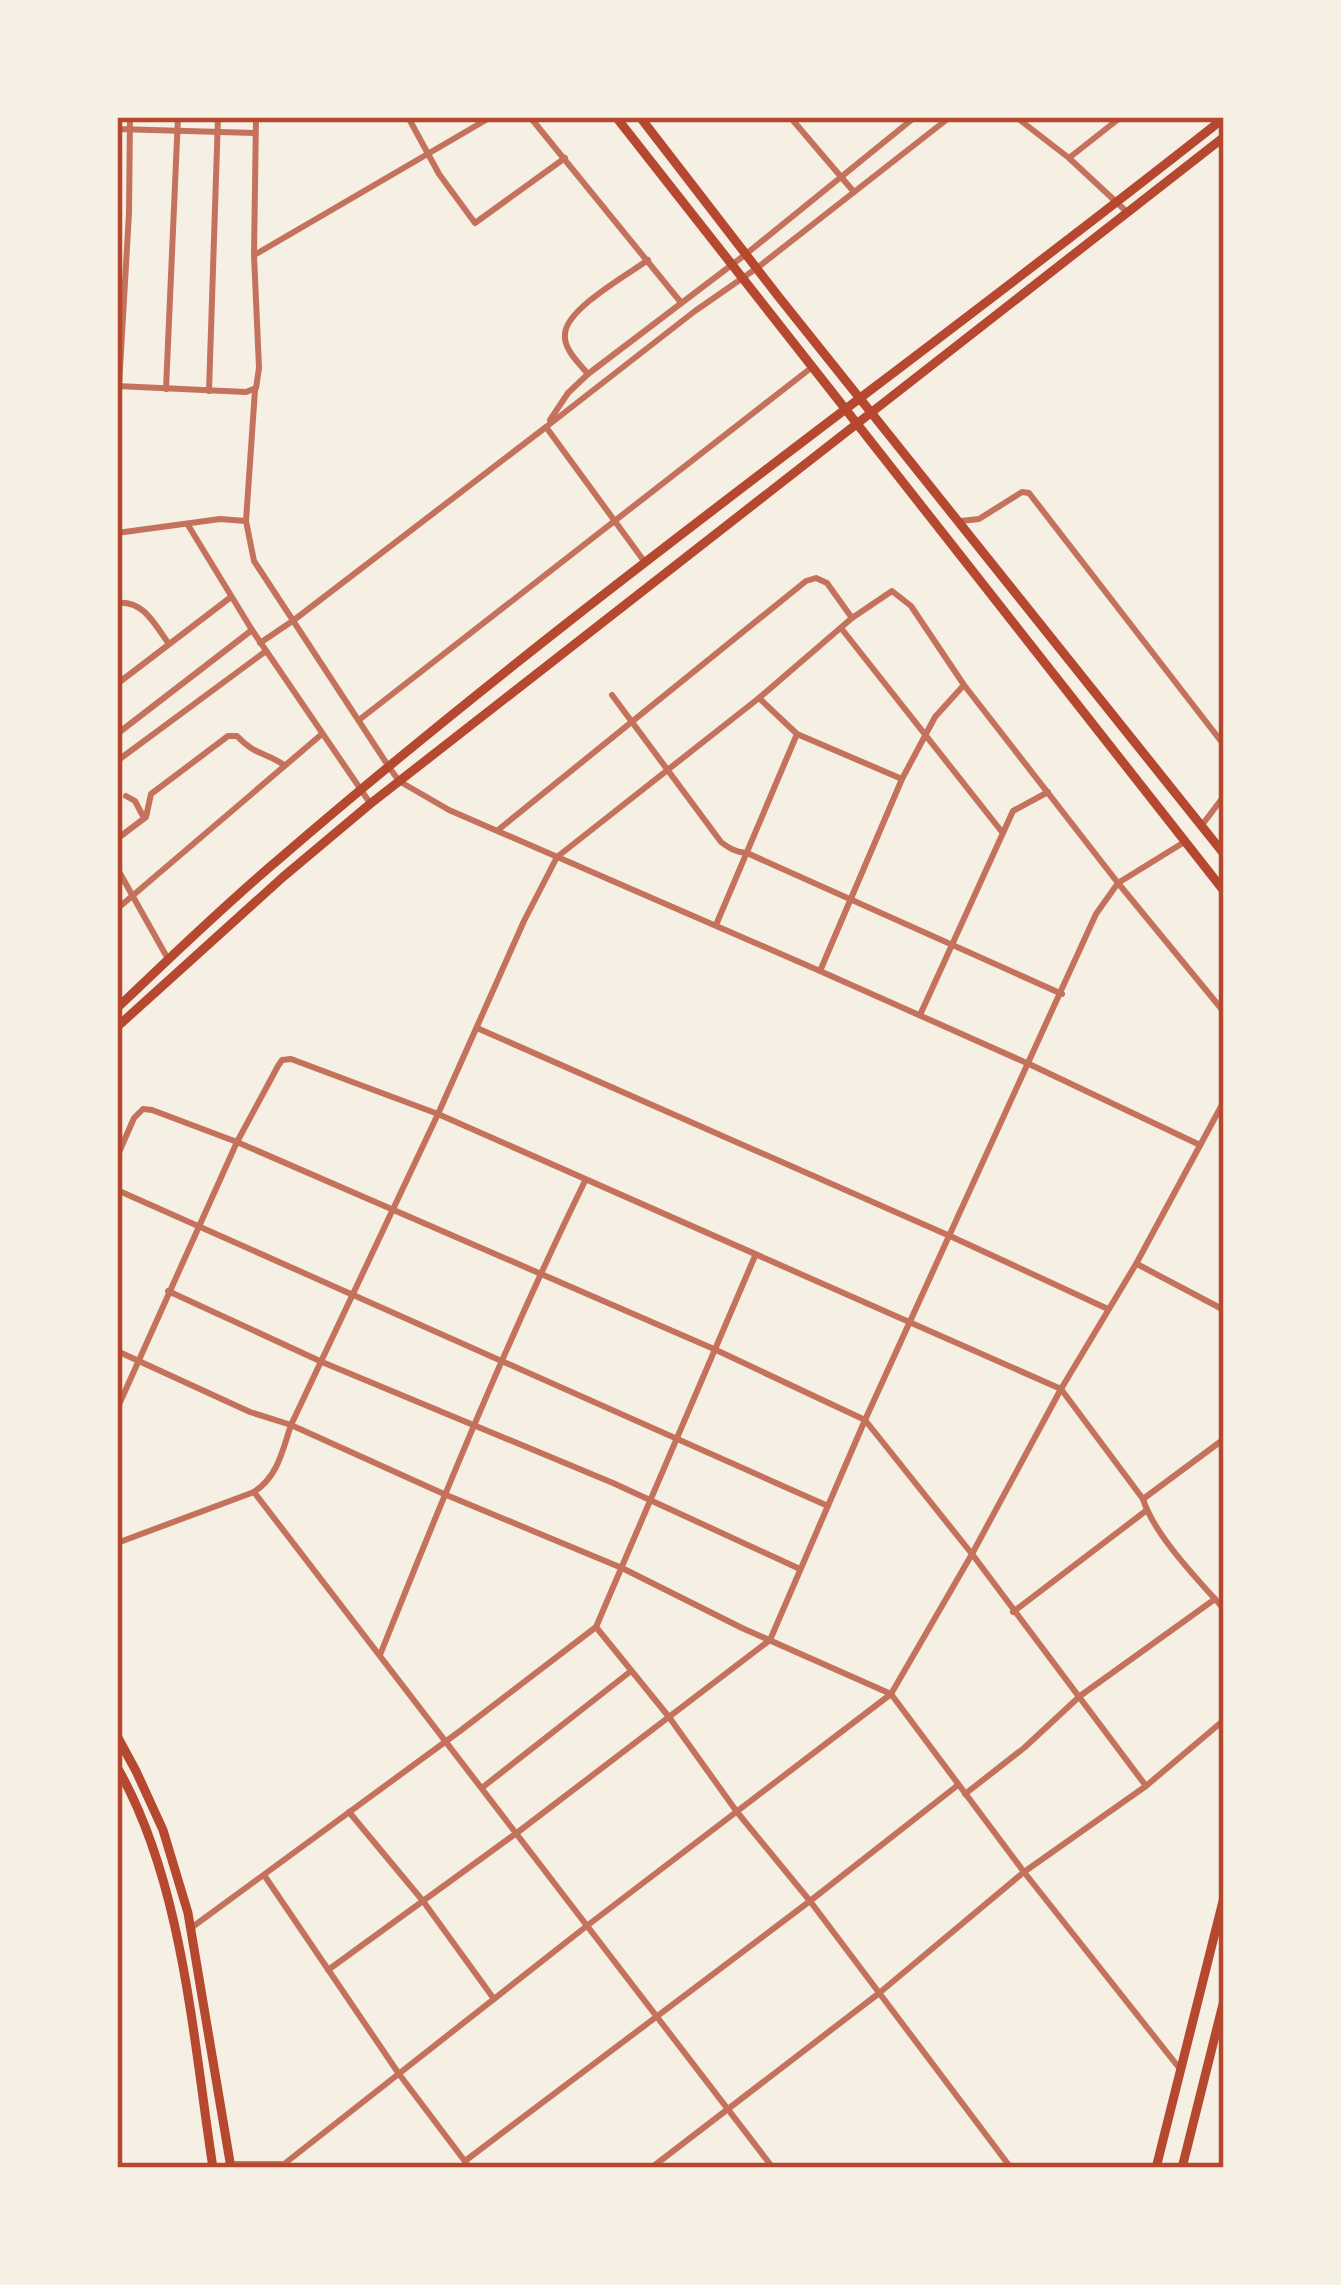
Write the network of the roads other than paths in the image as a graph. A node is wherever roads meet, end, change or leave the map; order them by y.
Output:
1 (130, 117) edge
2 (178, 117) edge
3 (218, 117) edge
4 (256, 117) edge
5 (408, 117) edge
6 (491, 117) edge
7 (530, 117) edge
8 (616, 117) edge
9 (640, 117) edge
10 (790, 117) edge
11 (915, 117) edge
12 (950, 117) edge
13 (1016, 117) edge
14 (1121, 117) edge
15 (1224, 118) edge
16 (117, 129) edge
17 (130, 129) junction
18 (178, 129) junction
19 (218, 131) junction
20 (255, 133) junction
21 (1224, 137) edge
22 (428, 154) junction
23 (565, 158) junction
24 (1069, 158) junction
25 (840, 177) junction
26 (689, 181) junction
27 (676, 192) junction
28 (854, 192) junction
29 (1117, 202) junction
30 (117, 212) edge
31 (1127, 212) junction
32 (129, 213) junction
33 (746, 254) junction
34 (254, 255) junction
35 (648, 260) junction
36 (732, 264) junction
37 (757, 268) junction
38 (743, 276) junction
39 (680, 302) junction
40 (120, 304) edge
41 (813, 367) junction
42 (588, 374) junction
43 (118, 386) edge
44 (166, 389) junction
45 (255, 390) junction
46 (209, 391) junction
47 (859, 399) junction
48 (846, 409) junction
49 (870, 412) junction
50 (856, 422) junction
51 (546, 427) junction
52 (979, 519) junction
53 (616, 520) junction
54 (247, 521) junction
55 (958, 522) junction
56 (188, 525) junction
57 (120, 534) edge
58 (972, 540) junction
59 (646, 562) junction
60 (231, 597) junction
61 (117, 603) edge
62 (852, 618) junction
63 (294, 620) junction
64 (841, 628) junction
65 (252, 630) junction
66 (169, 644) junction
67 (263, 647) junction
68 (117, 684) edge
69 (964, 685) junction
70 (612, 694) dead end
71 (759, 698) junction
72 (359, 720) junction
73 (631, 723) junction
74 (117, 734) edge
75 (322, 734) junction
76 (797, 734) junction
77 (926, 734) junction
78 (1224, 745) edge
79 (117, 761) edge
80 (285, 766) junction
81 (388, 767) junction
82 (667, 770) junction
83 (902, 779) junction
84 (400, 781) junction
85 (359, 790) junction
86 (1048, 792) junction
87 (126, 796) dead end
88 (1224, 796) edge
89 (370, 804) junction
90 (1215, 806) junction
91 (1191, 813) junction
92 (144, 818) junction
93 (1202, 825) junction
94 (498, 830) junction
95 (1002, 832) junction
96 (117, 838) edge
97 (1186, 842) junction
98 (747, 853) junction
99 (1224, 854) edge
100 (557, 857) junction
101 (117, 868) edge
102 (1118, 884) junction
103 (127, 885) junction
104 (1224, 891) edge
105 (117, 892) edge
106 (134, 897) junction
107 (851, 899) junction
108 (117, 909) edge
109 (716, 925) junction
110 (953, 947) junction
111 (168, 959) junction
112 (820, 971) junction
113 (1062, 994) junction
114 (117, 1008) edge
115 (1224, 1012) edge
116 (920, 1015) junction
117 (117, 1027) edge
118 (477, 1028) junction
119 (1029, 1064) junction
120 (1224, 1101) edge
121 (438, 1114) junction
122 (237, 1142) junction
123 (1200, 1144) junction
124 (117, 1157) edge
125 (585, 1181) junction
126 (117, 1190) edge
127 (390, 1211) junction
128 (199, 1227) junction
129 (950, 1236) junction
130 (754, 1256) junction
131 (1136, 1264) junction
132 (540, 1274) junction
133 (169, 1291) junction
134 (352, 1295) junction
135 (1108, 1309) junction
136 (1224, 1310) edge
137 (911, 1323) junction
138 (714, 1349) junction
139 (117, 1351) edge
140 (502, 1360) junction
141 (140, 1362) junction
142 (322, 1362) junction
143 (1061, 1389) junction
144 (117, 1408) edge
145 (865, 1420) junction
146 (475, 1424) junction
147 (291, 1425) junction
148 (675, 1438) junction
149 (1224, 1438) edge
150 (254, 1492) junction
151 (444, 1494) junction
152 (1143, 1499) junction
153 (651, 1502) junction
154 (829, 1506) junction
155 (1147, 1510) junction
156 (117, 1544) edge
157 (972, 1554) junction
158 (622, 1568) junction
159 (800, 1569) junction
160 (1215, 1599) junction
161 (1224, 1609) edge
162 (1013, 1612) junction
163 (596, 1627) junction
164 (770, 1640) junction
165 (380, 1655) junction
166 (632, 1671) junction
167 (891, 1694) junction
168 (1080, 1696) junction
169 (669, 1717) junction
170 (1224, 1720) edge
171 (117, 1736) edge
172 (446, 1741) junction
173 (117, 1767) edge
174 (958, 1784) junction
175 (1146, 1786) junction
176 (483, 1787) junction
177 (965, 1794) junction
178 (349, 1812) junction
179 (737, 1812) junction
180 (518, 1832) junction
181 (1024, 1872) junction
182 (264, 1875) junction
183 (1224, 1897) edge
184 (423, 1901) junction
185 (810, 1901) junction
186 (588, 1925) junction
187 (191, 1928) junction
188 (328, 1970) junction
189 (878, 1994) junction
190 (494, 1999) junction
191 (1224, 2000) edge
192 (656, 2015) junction
193 (1180, 2069) junction
194 (400, 2074) junction
195 (729, 2108) junction
196 (468, 2165) edge
197 (282, 2166) edge
198 (223, 2167) edge
199 (651, 2168) edge
200 (773, 2168) edge
201 (1011, 2168) edge
202 (1156, 2168) edge
203 (1182, 2168) edge

1 - 17 street
2 - 18 street
3 - 19 street
4 - 20 street
5 - 22 street
6 - 22 street
7 - 23 street
8 - 27 main road
9 - 26 main road
10 - 25 street
11 - 25 street
12 - 28 street
13 - 24 street
14 - 24 street
15 - 29 main road
16 - 17 street
17 - 18 street
17 - 32 street
18 - 19 street
18 - 44 street
19 - 20 street
19 - 46 street
20 - 34 street
21 - 31 main road
22 - 23 street
22 - 34 street
23 - 35 street
24 - 29 street
25 - 28 street
25 - 33 street
26 - 27 main road
26 - 33 main road
27 - 36 main road
28 - 37 street
29 - 31 street
29 - 47 main road
30 - 32 street
31 - 49 main road
32 - 40 street
33 - 36 street
33 - 37 main road
34 - 45 street
35 - 39 street
35 - 42 street
36 - 38 main road
36 - 39 street
37 - 38 street
37 - 47 main road
38 - 41 main road
38 - 51 street
39 - 42 street
40 - 43 street
41 - 48 main road
41 - 53 street
42 - 51 street
43 - 44 street
44 - 46 street
45 - 46 street
45 - 54 street
47 - 48 main road
47 - 49 main road
48 - 50 main road
48 - 59 main road
49 - 50 main road
49 - 55 main road
50 - 84 main road
50 - 97 main road
51 - 53 street
51 - 63 street
52 - 55 street
52 - 58 street
52 - 78 street
53 - 59 street
53 - 72 street
54 - 56 street
54 - 63 street
55 - 58 main road
56 - 57 street
56 - 60 street
58 - 91 main road
59 - 81 main road
60 - 65 street
60 - 66 street
61 - 66 street
62 - 64 street
62 - 69 street
62 - 73 street
63 - 67 street
63 - 72 street
64 - 71 street
64 - 77 street
65 - 67 street
65 - 74 street
66 - 68 street
67 - 75 street
67 - 79 street
69 - 77 street
69 - 86 street
70 - 73 street
71 - 76 street
71 - 82 street
72 - 81 street
73 - 82 street
73 - 94 street
75 - 80 street
75 - 85 street
76 - 83 street
76 - 98 street
77 - 83 street
77 - 95 street
80 - 92 street
80 - 106 street
81 - 84 street
81 - 85 main road
82 - 98 street
82 - 100 street
83 - 107 street
84 - 89 main road
84 - 94 street
85 - 89 street
85 - 111 main road
86 - 95 street
86 - 102 street
87 - 92 street
88 - 90 street
89 - 117 main road
90 - 91 street
90 - 93 street
91 - 93 main road
92 - 96 street
93 - 99 main road
94 - 100 street
95 - 110 street
97 - 102 street
97 - 104 main road
98 - 107 street
98 - 109 street
100 - 109 street
100 - 118 street
101 - 103 street
102 - 113 street
102 - 115 street
103 - 105 street
103 - 106 street
106 - 108 street
106 - 111 street
107 - 110 street
107 - 112 street
109 - 112 street
110 - 113 street
110 - 116 street
111 - 114 main road
112 - 116 street
113 - 119 street
116 - 119 street
118 - 121 street
118 - 129 street
119 - 123 street
119 - 129 street
120 - 123 street
121 - 122 street
121 - 125 street
121 - 127 street
122 - 124 street
122 - 127 street
122 - 128 street
123 - 131 street
125 - 130 street
125 - 132 street
126 - 128 street
127 - 132 street
127 - 134 street
128 - 133 street
128 - 134 street
129 - 135 street
129 - 137 street
130 - 137 street
130 - 138 street
131 - 135 street
131 - 136 street
132 - 138 street
132 - 140 street
133 - 141 street
133 - 142 street
134 - 140 street
134 - 142 street
135 - 143 street
137 - 143 street
137 - 145 street
138 - 145 street
138 - 148 street
139 - 141 street
140 - 146 street
140 - 148 street
141 - 144 street
141 - 147 street
142 - 146 street
142 - 147 street
143 - 152 street
143 - 157 street
145 - 154 street
145 - 157 street
146 - 151 street
146 - 153 street
147 - 150 street
147 - 151 street
148 - 153 street
148 - 154 street
149 - 152 street
150 - 156 street
150 - 165 street
151 - 158 street
151 - 165 street
152 - 155 street
153 - 158 street
153 - 159 street
154 - 159 street
155 - 160 street
155 - 162 street
157 - 162 street
157 - 167 street
158 - 163 street
158 - 164 street
159 - 164 street
160 - 161 street
160 - 168 street
162 - 168 street
163 - 166 street
163 - 172 street
164 - 167 street
164 - 169 street
165 - 172 street
166 - 169 street
166 - 176 street
167 - 174 street
167 - 179 street
168 - 175 street
168 - 177 street
169 - 179 street
169 - 180 street
170 - 175 street
171 - 187 main road
172 - 176 street
172 - 178 street
173 - 198 main road
174 - 177 street
174 - 185 street
175 - 181 street
176 - 180 street
177 - 181 street
178 - 182 street
178 - 184 street
179 - 185 street
179 - 186 street
180 - 184 street
180 - 186 street
181 - 189 street
181 - 193 street
182 - 187 street
182 - 188 street
183 - 193 main road
184 - 188 street
184 - 190 street
185 - 189 street
185 - 192 street
186 - 190 street
186 - 192 street
187 - 198 main road
188 - 194 street
189 - 195 street
189 - 201 street
190 - 194 street
191 - 203 main road
192 - 195 street
192 - 196 street
193 - 202 main road
194 - 196 street
194 - 197 street
195 - 199 street
195 - 200 street
197 - 198 street

